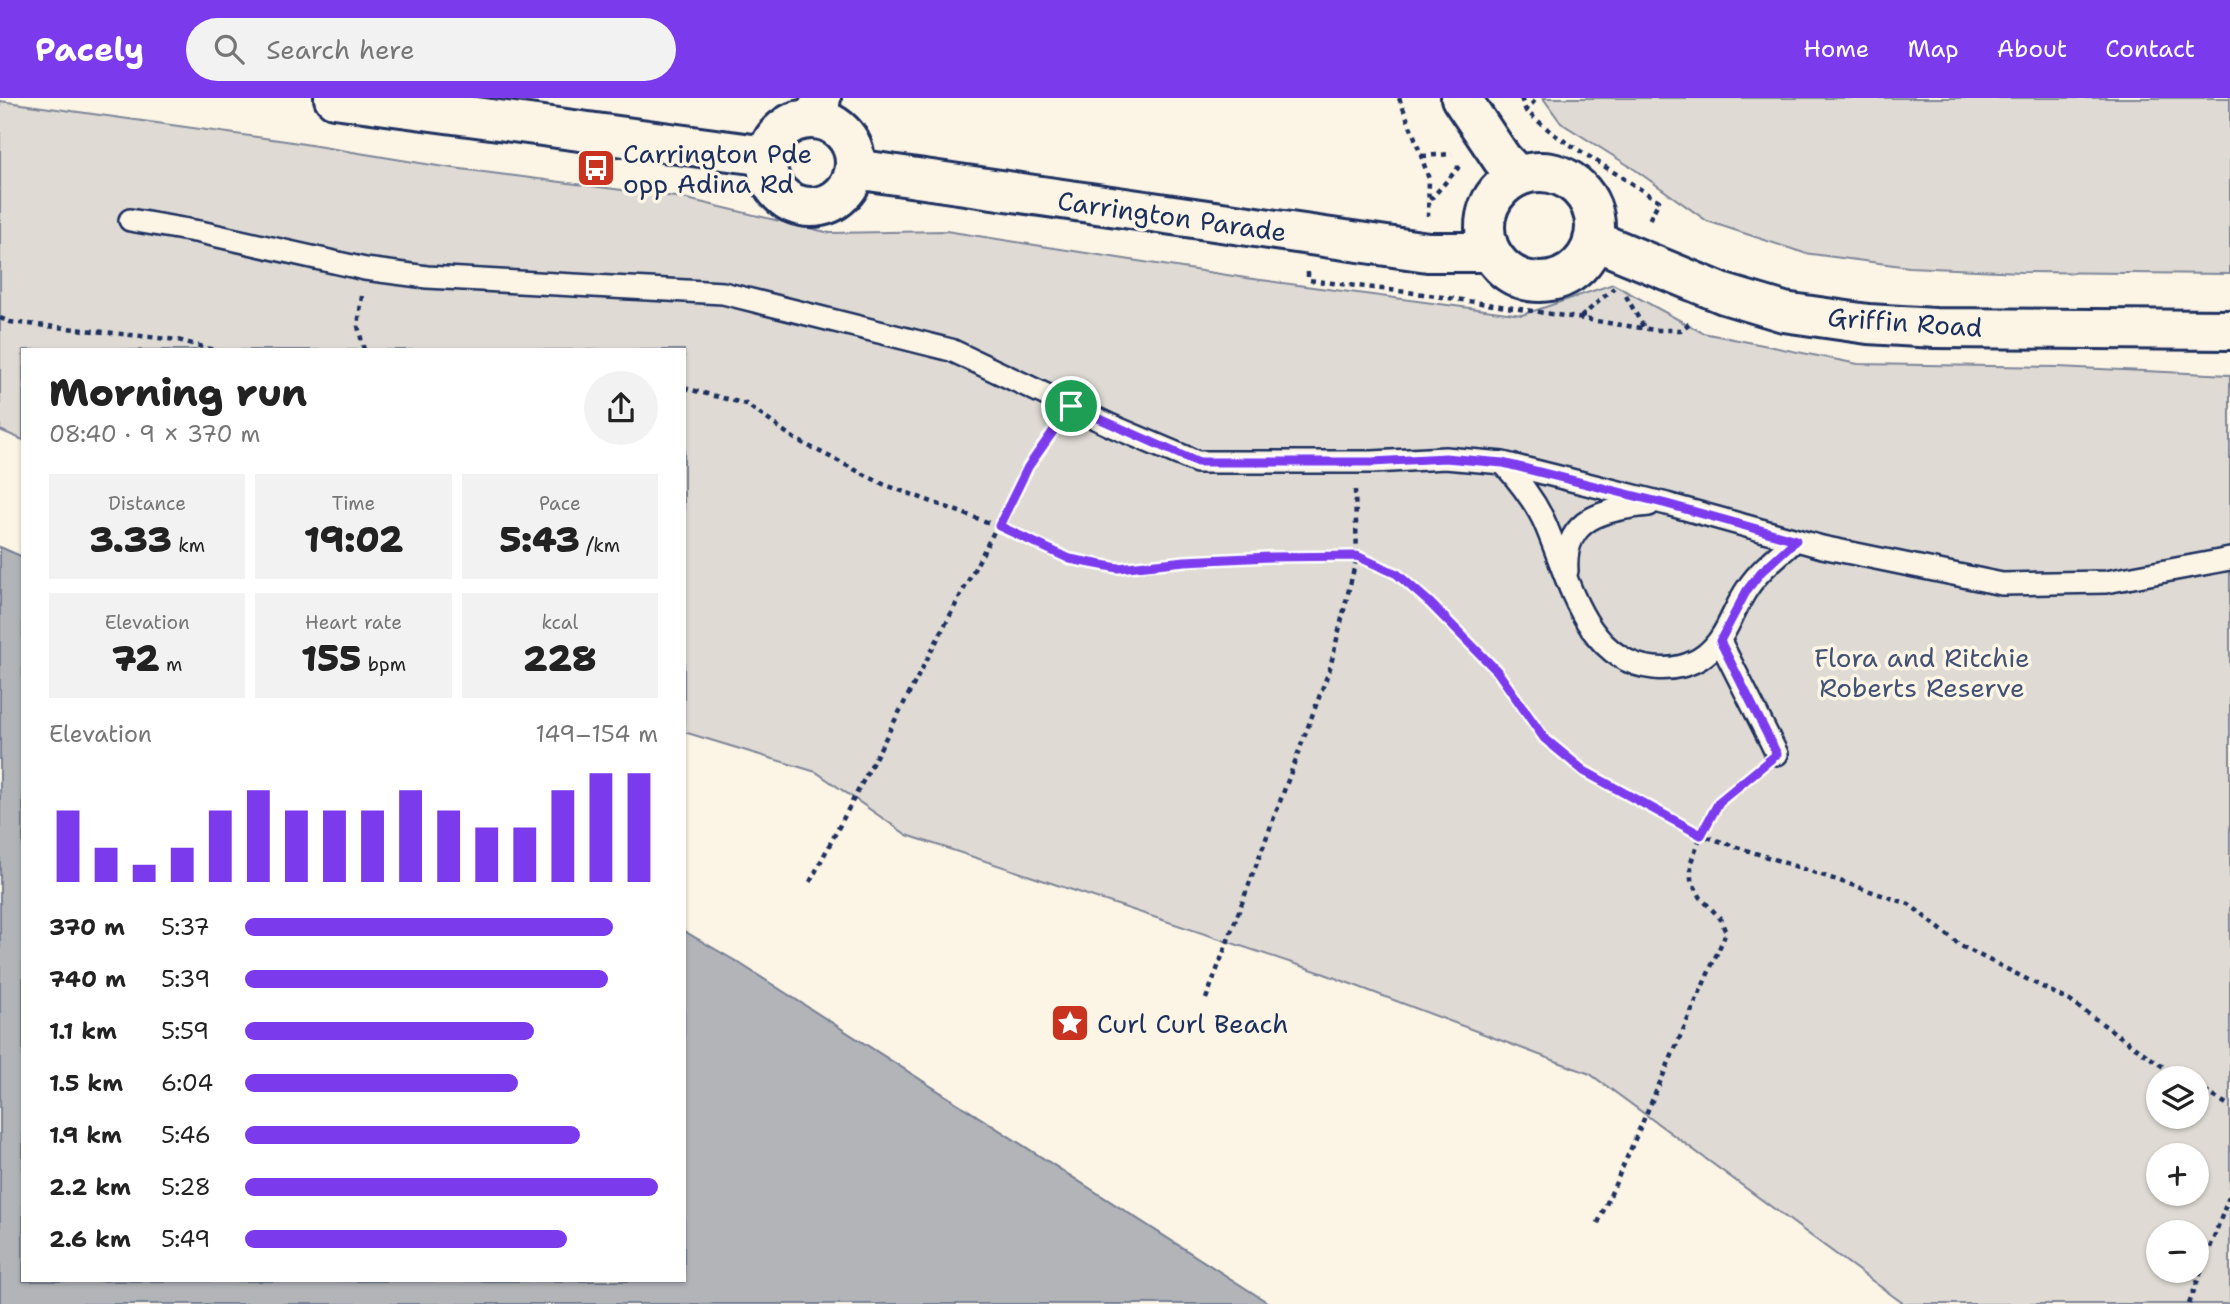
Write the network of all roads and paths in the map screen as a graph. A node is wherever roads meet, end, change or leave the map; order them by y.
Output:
1 (334, 98) edge
2 (1399, 98) edge
3 (1461, 98) edge
4 (1521, 98) edge
5 (1537, 98) edge
6 (819, 108) edge
7 (1527, 111) junction
8 (767, 156) junction
9 (1422, 156) junction
10 (855, 169) junction
11 (1518, 176) junction
12 (1429, 201) junction
13 (1659, 201) dead end
14 (1428, 211) dead end
15 (130, 220) dead end
16 (1307, 235) junction
17 (1593, 240) junction
18 (1491, 252) junction
19 (365, 269) junction
20 (1724, 294) junction
21 (0, 318) edge
22 (1581, 318) junction
23 (1644, 328) junction
24 (2230, 330) edge
25 (207, 348) edge
26 (364, 348) edge
27 (686, 389) edge
28 (1071, 406) junction
29 (1355, 463) junction
30 (1503, 463) junction
31 (1667, 504) junction
32 (999, 526) junction
33 (1796, 540) junction
34 (1357, 556) junction
35 (2230, 559) edge
36 (1568, 584) junction
37 (1720, 641) junction
38 (1777, 754) joint
39 (1701, 835) junction
40 (810, 882) dead end
41 (1206, 999) dead end
42 (2162, 1066) edge
43 (2209, 1094) edge
44 (2230, 1106) edge
45 (2230, 1194) edge
46 (1598, 1223) dead end
47 (2189, 1304) edge

1 - 8 street
2 - 9 path
3 - 11 street
4 - 7 path
5 - 7 path
6 - 8 street
6 - 10 street
7 - 13 path
8 - 10 street
9 - 12 path
9 - 12 path
10 - 16 street, Carrington Parade
11 - 17 street
11 - 18 street
12 - 14 path
15 - 19 lane
16 - 18 street, Carrington Parade
16 - 22 path
17 - 18 street
17 - 20 street, Griffin Road
19 - 26 path
19 - 28 lane
20 - 23 path
20 - 24 street, Griffin Road
21 - 25 path
22 - 23 path
22 - 23 path
27 - 32 path
28 - 29 lane
28 - 32 path
29 - 30 lane
29 - 34 path
30 - 31 lane
30 - 36 lane
31 - 33 lane
31 - 36 lane
32 - 34 path
32 - 40 path
33 - 35 lane
33 - 37 lane
34 - 39 path
34 - 41 path
36 - 37 lane
37 - 38 lane
38 - 39 path
39 - 42 path
39 - 46 path
43 - 44 path
45 - 47 path

